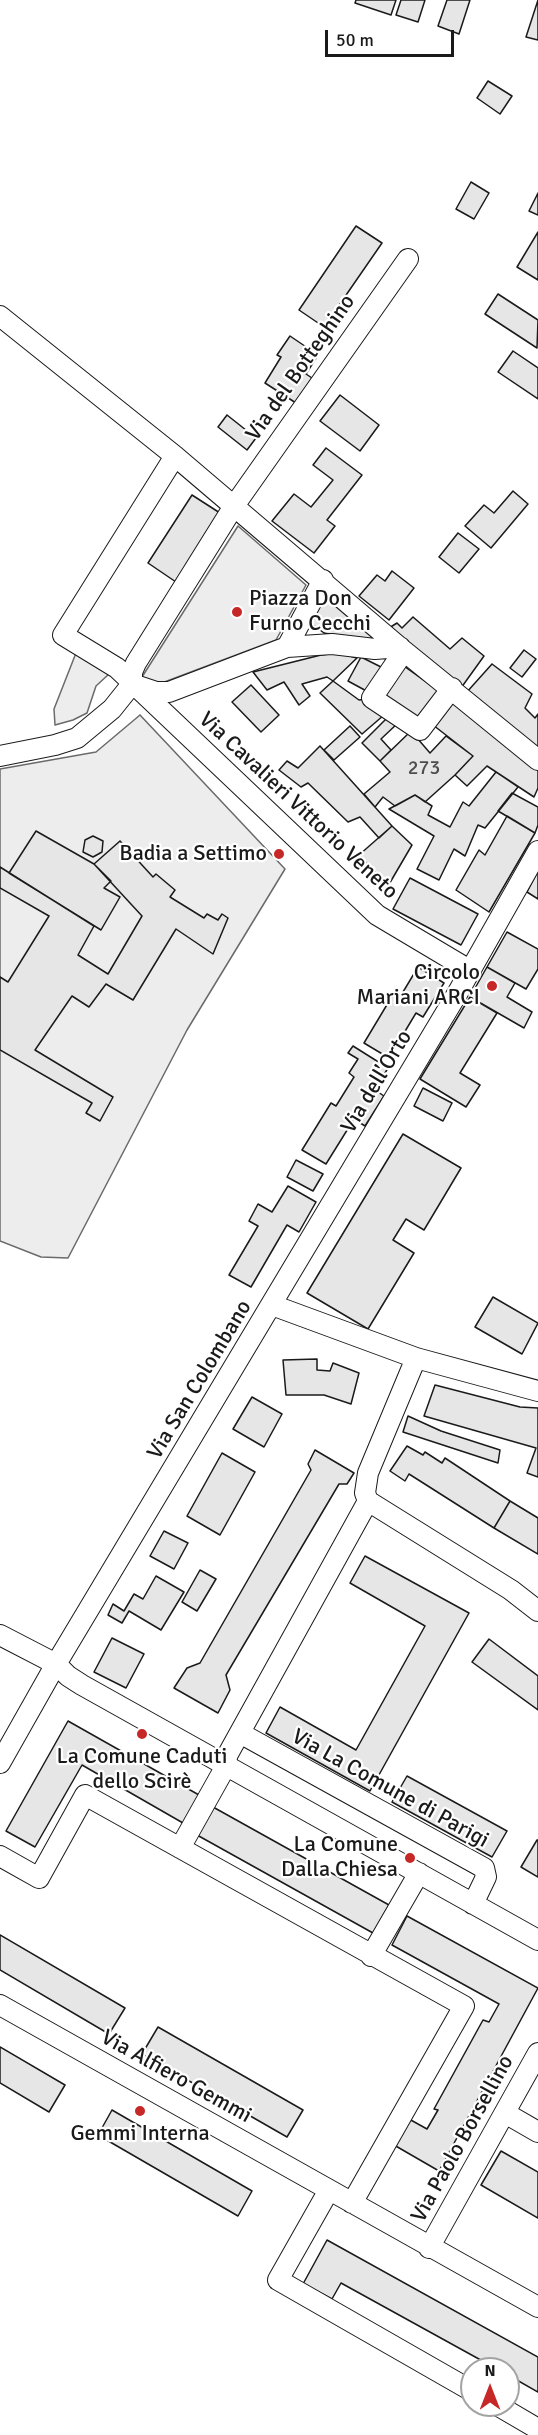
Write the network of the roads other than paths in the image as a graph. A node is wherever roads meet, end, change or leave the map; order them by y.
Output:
1 (408, 259) dead end
2 (0, 316) edge
3 (175, 456) junction
4 (234, 506) junction
5 (323, 580) junction
6 (287, 647) junction
7 (402, 649) junction
8 (132, 684) junction
9 (452, 688) junction
10 (0, 756) edge
11 (538, 760) edge
12 (538, 851) edge
13 (471, 971) junction
14 (272, 1305) junction
15 (416, 1358) junction
16 (538, 1391) edge
17 (368, 1500) junction
18 (538, 1611) edge
19 (0, 1635) edge
20 (56, 1664) junction
21 (240, 1733) junction
22 (0, 1763) edge
23 (225, 1764) junction
24 (180, 1848) junction
25 (0, 1856) edge
26 (418, 1873) junction
27 (473, 1904) junction
28 (538, 1940) edge
29 (371, 1956) junction
30 (0, 2004) edge
31 (538, 2053) edge
32 (504, 2113) junction
33 (538, 2132) edge
34 (329, 2190) junction
35 (352, 2203) junction
36 (429, 2248) junction
37 (538, 2307) edge
38 (460, 2384) edge
39 (518, 2417) edge
40 (538, 2429) edge

1 - 4 street, Via del Botteghino
2 - 3 street
3 - 4 street
3 - 8 street, Via Cavalieri Vittorio Veneto
4 - 5 street
4 - 8 street
5 - 6 street
5 - 7 street
6 - 7 street
6 - 8 street
7 - 9 street
7 - 9 street
8 - 10 street
8 - 13 street, Via Cavalieri Vittorio Veneto
9 - 11 street
12 - 13 street, Via dell'Orto
13 - 14 street, Via dell'Orto
14 - 15 street, Via San Colombano
14 - 20 street, Via San Colombano
15 - 16 street, Via San Colombano
15 - 17 street
17 - 18 street
17 - 21 street
19 - 20 street
20 - 22 street
20 - 23 street
21 - 23 street
21 - 27 street, Via La Comune di Parigi
23 - 24 street
23 - 26 street
24 - 25 street
24 - 29 street
26 - 27 street
26 - 29 street
27 - 28 street
29 - 35 street
30 - 34 street, Via Alfiero Gemmi
31 - 32 street, Via Paolo Borsellino
32 - 33 street
32 - 36 street, Via Paolo Borsellino
34 - 35 street, Via Alfiero Gemmi
34 - 38 street
35 - 36 street, Via Alfiero Gemmi
36 - 37 street, Via Alfiero Gemmi
39 - 40 street

